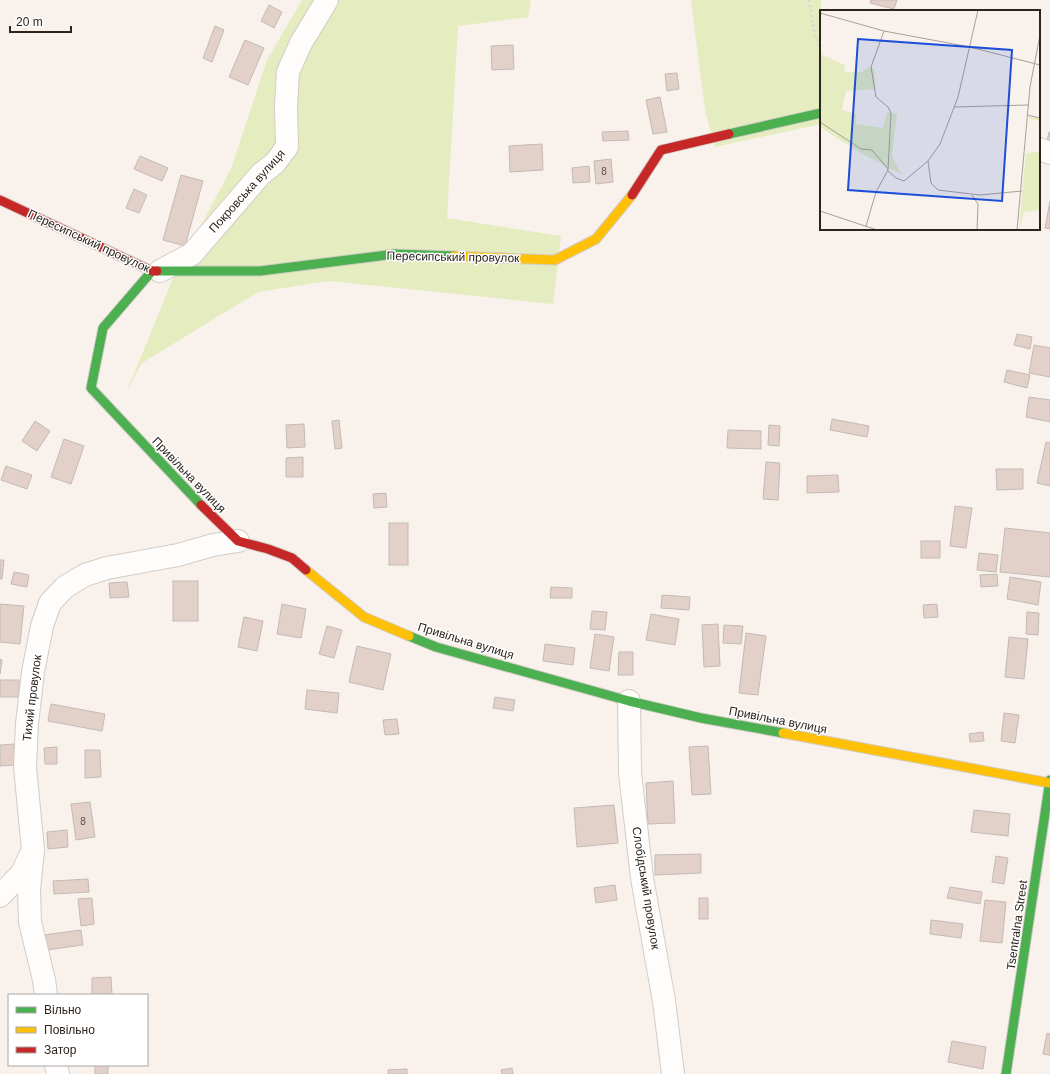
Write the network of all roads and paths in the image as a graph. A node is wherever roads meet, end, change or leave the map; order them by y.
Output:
1 (327, 0) edge
2 (809, 0) edge
3 (820, 46) edge
4 (820, 113) edge
5 (1040, 150) edge
6 (1050, 153) edge
7 (0, 200) edge
8 (156, 271) junction
9 (238, 541) junction
10 (629, 701) junction
11 (1050, 780) edge
12 (1050, 783) edge
13 (33, 850) junction
14 (0, 896) edge
15 (46, 994) edge
16 (673, 1074) edge
17 (1006, 1074) edge

1 - 8 street, Покровська вулиця
2 - 3 path
4 - 8 street, Пересипський провулок
5 - 6 street
7 - 8 street, Пересипський провулок
8 - 9 street, Привільна вулиця
9 - 10 street, Привільна вулиця
9 - 13 street, Тихий провулок
10 - 12 street, Привільна вулиця
10 - 16 street, Слобідський провулок
11 - 12 street, Tsentralna Street
12 - 17 street, Tsentralna Street
13 - 14 street
13 - 15 street, Тихий провулок

